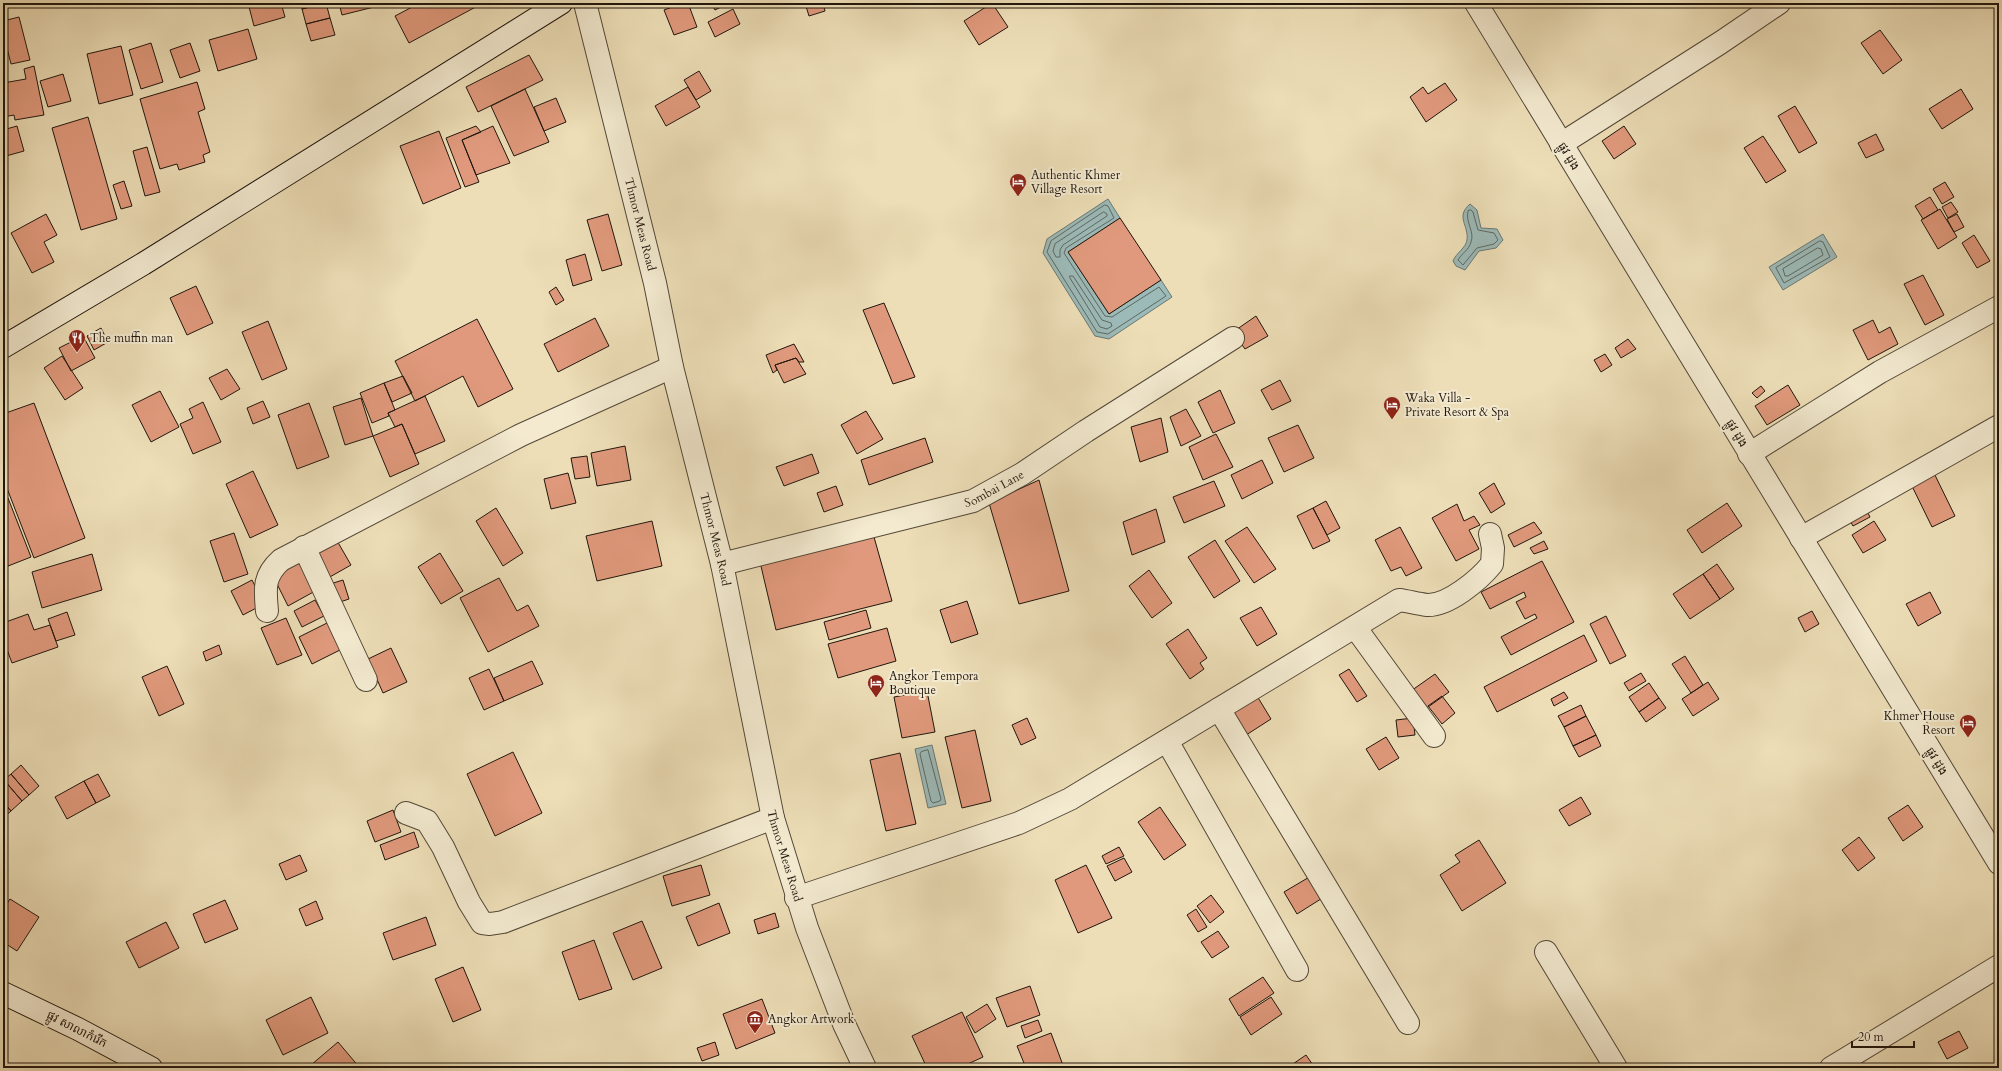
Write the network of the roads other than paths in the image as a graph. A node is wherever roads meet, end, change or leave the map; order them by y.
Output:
1 (561, 3) edge
2 (585, 3) edge
3 (1476, 3) edge
4 (1779, 3) edge
5 (1561, 144) junction
6 (1999, 307) edge
7 (1233, 338) dead end
8 (3, 347) edge
9 (672, 366) junction
10 (1999, 426) edge
11 (1749, 454) junction
12 (1490, 534) dead end
13 (1801, 538) junction
14 (304, 547) junction
15 (739, 561) junction
16 (267, 611) dead end
17 (1355, 627) junction
18 (366, 680) dead end
19 (1219, 709) junction
20 (1434, 736) dead end
21 (1167, 741) junction
22 (406, 812) dead end
23 (773, 818) junction
24 (1999, 863) edge
25 (796, 898) junction
26 (1546, 952) dead end
27 (1999, 966) edge
28 (1297, 970) dead end
29 (3, 993) edge
30 (1408, 1023) dead end
31 (151, 1068) edge
32 (865, 1068) edge
33 (1616, 1068) edge
34 (1831, 1068) edge

1 - 8 street
2 - 9 street, Thmor Meas Road
3 - 5 street, ផ្លូវ ដូង
4 - 5 street
5 - 11 street, ផ្លូវ ដូង
6 - 11 street
7 - 15 street, Sombai Lane
9 - 14 street
9 - 15 street, Thmor Meas Road
10 - 13 street
11 - 13 street, ផ្លូវ ដូង
12 - 17 street
13 - 24 street, ផ្លូវ ដូង
14 - 16 street
14 - 18 street
15 - 23 street, Thmor Meas Road
17 - 19 street
17 - 20 street
19 - 21 street
19 - 30 street
21 - 25 street
21 - 28 street
22 - 23 street
23 - 25 street, Thmor Meas Road
25 - 32 street, Thmor Meas Road
26 - 33 street
27 - 34 street
29 - 31 street, ផ្លូវ សាលាកំរើក

